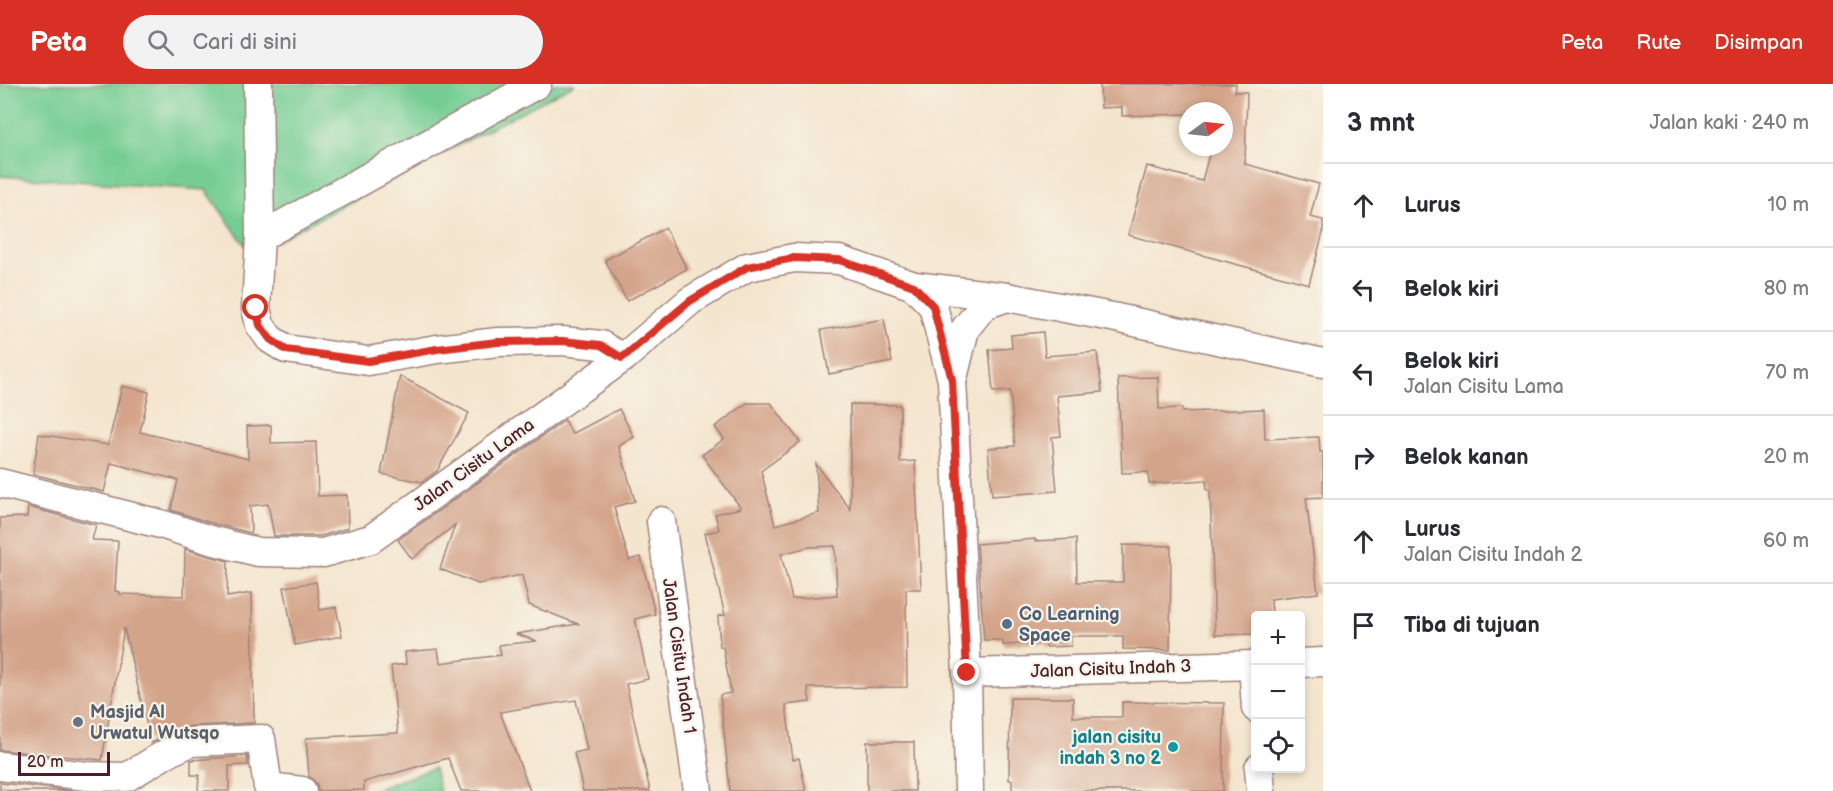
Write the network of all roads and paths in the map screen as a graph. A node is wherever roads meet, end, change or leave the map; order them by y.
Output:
1 (258, 84) edge
2 (537, 84) edge
3 (260, 237) junction
4 (914, 286) junction
5 (1007, 297) junction
6 (622, 358) junction
7 (1323, 363) edge
8 (952, 380) junction
9 (0, 483) edge
10 (661, 521) dead end
11 (1323, 662) edge
12 (1305, 663) edge
13 (1251, 665) edge
14 (967, 673) junction
15 (0, 766) edge
16 (1259, 773) edge
17 (302, 791) edge
18 (698, 791) edge
19 (969, 791) edge
20 (1261, 791) edge

1 - 3 street
2 - 3 street
3 - 6 street
4 - 5 street, Jalan Cisitu Lama
4 - 6 street, Jalan Cisitu Lama
4 - 8 street
5 - 7 street, Jalan Cisitu Lama
5 - 8 street
6 - 9 street, Jalan Cisitu Lama
8 - 14 street
10 - 18 street, Jalan Cisitu Indah 1
11 - 12 street
13 - 14 street, Jalan Cisitu Indah 3
14 - 19 street
15 - 17 street
16 - 20 street

